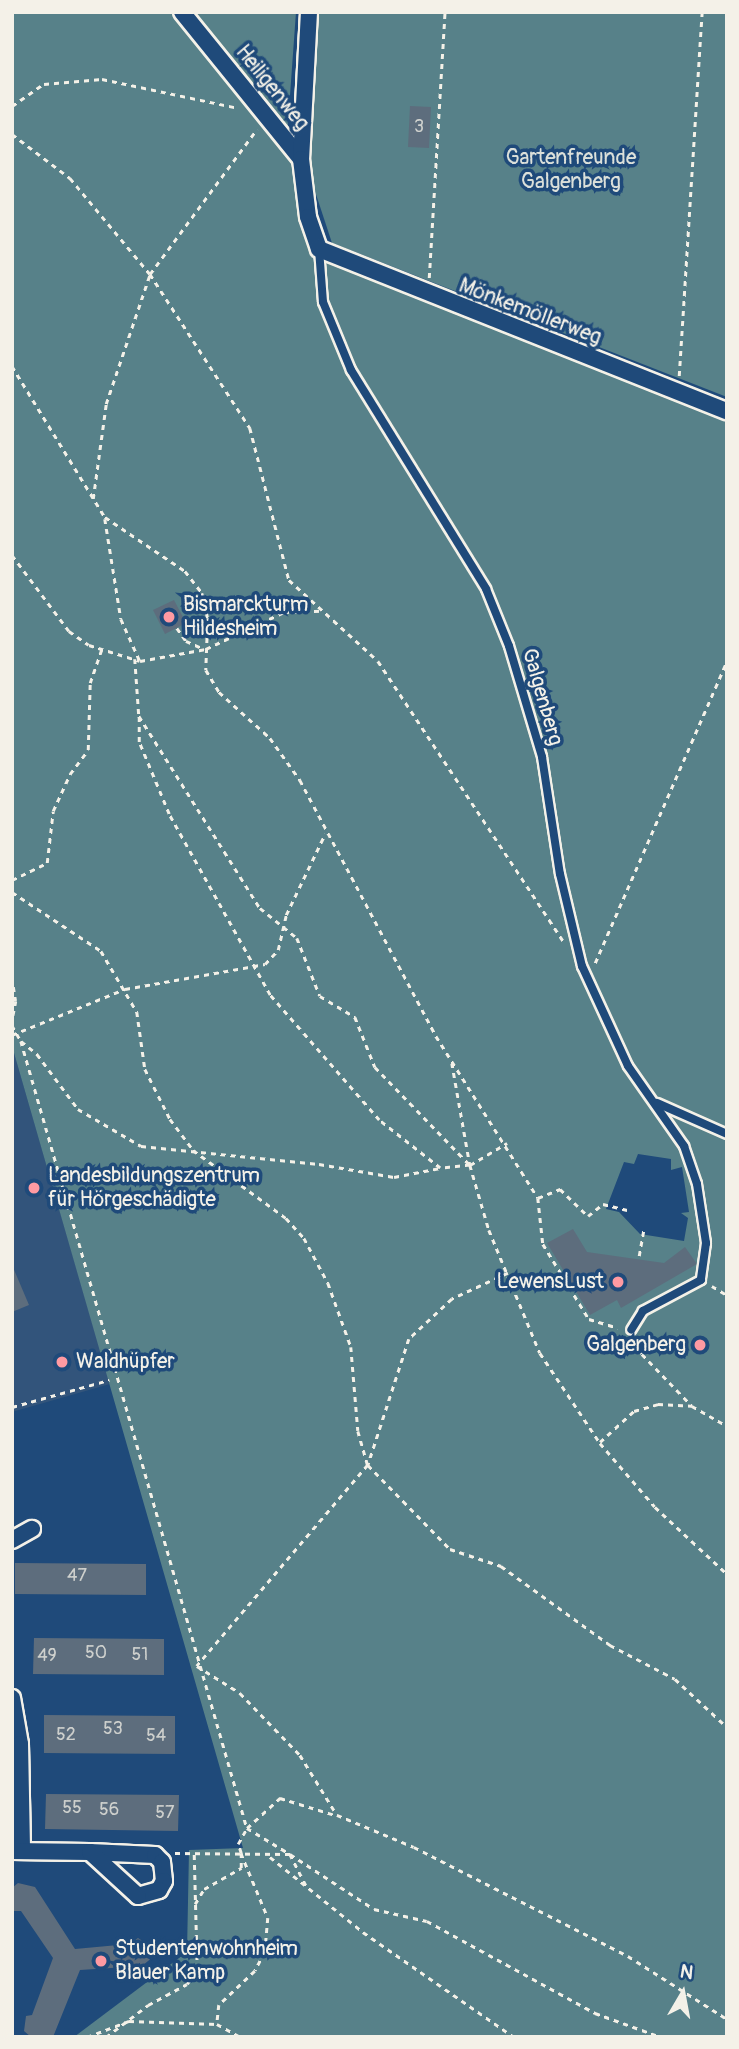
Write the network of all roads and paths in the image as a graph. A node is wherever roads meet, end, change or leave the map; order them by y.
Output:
1 (183, 12) edge
2 (309, 12) edge
3 (445, 12) edge
4 (702, 12) edge
5 (12, 106) edge
6 (241, 109) dead end
7 (268, 114) junction
8 (12, 134) edge
9 (301, 159) junction
10 (319, 249) junction
11 (150, 274) junction
12 (428, 295) junction
13 (12, 366) edge
14 (678, 392) junction
15 (727, 411) edge
16 (93, 499) junction
17 (105, 517) junction
18 (12, 555) edge
19 (322, 611) junction
20 (177, 628) dead end
21 (102, 649) junction
22 (206, 649) junction
23 (137, 660) junction
24 (727, 661) edge
25 (139, 716) junction
26 (326, 832) junction
27 (12, 880) edge
28 (12, 892) edge
29 (286, 927) junction
30 (566, 944) dead end
31 (582, 966) junction
32 (254, 967) junction
33 (12, 977) edge
34 (125, 989) junction
35 (12, 1023) edge
36 (14, 1034) edge
37 (21, 1041) junction
38 (452, 1059) junction
39 (657, 1103) junction
40 (727, 1134) edge
41 (507, 1143) junction
42 (193, 1150) junction
43 (470, 1165) junction
44 (440, 1168) junction
45 (538, 1198) junction
46 (627, 1210) dead end
47 (644, 1227) dead end
48 (639, 1256) dead end
49 (508, 1273) junction
50 (701, 1280) junction
51 (727, 1296) edge
52 (631, 1330) junction
53 (109, 1380) dead end
54 (692, 1406) junction
55 (12, 1407) edge
56 (727, 1426) edge
57 (600, 1443) junction
58 (368, 1465) junction
59 (32, 1529) dead end
60 (12, 1541) edge
61 (727, 1574) edge
62 (197, 1666) junction
63 (12, 1698) edge
64 (727, 1727) edge
65 (337, 1815) junction
66 (247, 1828) junction
67 (17, 1851) edge
68 (90, 1852) junction
69 (194, 1852) junction
70 (241, 1853) junction
71 (155, 1854) junction
72 (290, 1854) junction
73 (270, 1857) junction
74 (307, 1888) junction
75 (195, 1904) junction
76 (727, 2020) edge
77 (129, 2021) junction
78 (217, 2024) junction
79 (87, 2037) edge
80 (106, 2037) edge
81 (240, 2037) edge
82 (514, 2037) edge
83 (661, 2037) edge

1 - 7 street, Heiligenweg
2 - 9 street
3 - 12 path
4 - 14 path
5 - 6 path
7 - 9 street, Heiligenweg
7 - 11 path
8 - 11 path
9 - 10 street
10 - 12 street, Mönkemöllerweg
10 - 31 lane, Galgenberg
11 - 16 path
11 - 19 path
12 - 14 street, Mönkemöllerweg
13 - 16 path
14 - 15 street, Mönkemöllerweg
16 - 17 path
17 - 22 path
17 - 23 path
18 - 21 path
19 - 22 path
19 - 30 path
20 - 22 path
21 - 23 path
21 - 27 path
22 - 23 path
22 - 26 path
23 - 25 path
24 - 31 path
25 - 29 path
25 - 32 path
26 - 29 path
26 - 38 path
28 - 34 path
29 - 32 path
29 - 43 path
31 - 39 lane, Galgenberg
32 - 34 path
32 - 44 path
33 - 35 path
34 - 36 path
34 - 42 path
35 - 36 path
36 - 37 path
37 - 42 path
37 - 62 path
38 - 41 path
38 - 43 path
39 - 40 lane, Galgenberg
39 - 50 lane
41 - 43 path
41 - 45 path
42 - 44 path
42 - 58 path
43 - 44 path
43 - 49 path
45 - 46 path
45 - 52 path
47 - 48 path
49 - 57 path
49 - 58 path
50 - 51 path
50 - 52 lane
52 - 54 path
53 - 55 path
54 - 56 path
54 - 57 path
57 - 61 path
58 - 62 path
58 - 64 path
59 - 60 street
62 - 65 path
62 - 66 path
63 - 67 street
65 - 66 path
65 - 76 path
66 - 70 path
66 - 72 path
67 - 68 street
68 - 71 street
68 - 71 street
69 - 70 path
69 - 71 path
69 - 75 path
70 - 73 path
70 - 75 path
70 - 78 path
72 - 73 path
72 - 74 path
72 - 83 path
73 - 74 path
74 - 82 path
75 - 77 path
77 - 78 path
77 - 79 path
77 - 80 path
78 - 81 path

